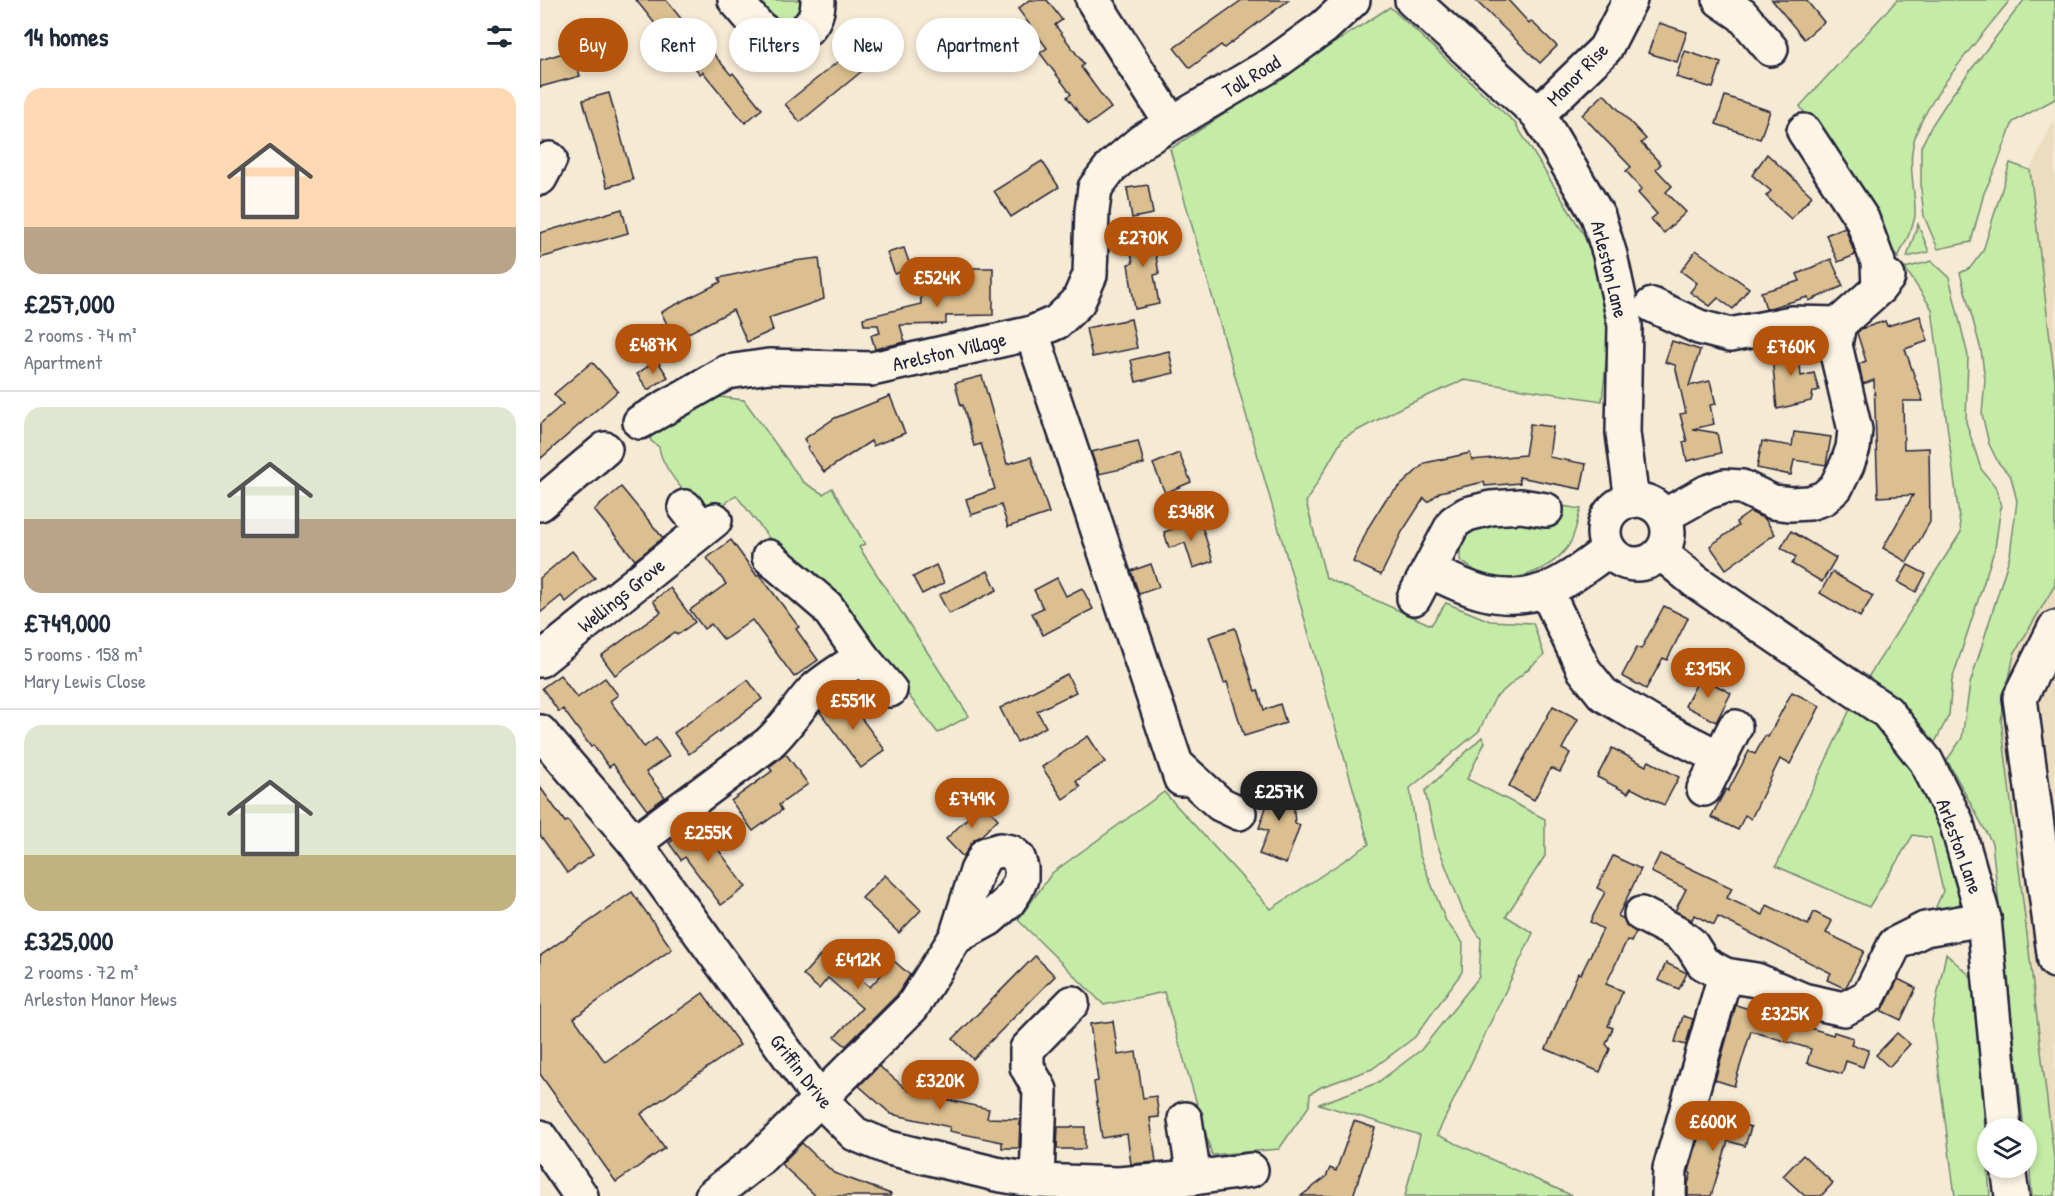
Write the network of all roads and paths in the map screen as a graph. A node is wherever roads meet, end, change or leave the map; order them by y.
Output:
1 (735, 0) edge
2 (818, 0) edge
3 (1093, 0) edge
4 (1353, 0) edge
5 (1412, 0) edge
6 (1630, 0) edge
7 (1720, 0) edge
8 (1771, 50) dead end
9 (1538, 114) junction
10 (1171, 123) junction
11 (1804, 131) dead end
12 (1142, 141) joint
13 (1652, 304) dead end
14 (1839, 324) junction
15 (1032, 333) junction
16 (640, 422) dead end
17 (606, 449) dead end
18 (1632, 501) junction
19 (540, 504) edge
20 (1546, 510) dead end
21 (1664, 516) junction
22 (701, 519) dead end
23 (1609, 550) junction
24 (1661, 553) junction
25 (769, 557) dead end
26 (1546, 590) junction
27 (2055, 628) edge
28 (862, 657) junction
29 (540, 660) edge
30 (890, 690) dead end
31 (1735, 727) dead end
32 (540, 732) edge
33 (1720, 758) junction
34 (1704, 789) dead end
35 (1239, 813) dead end
36 (635, 843) junction
37 (1641, 914) dead end
38 (1984, 919) junction
39 (956, 937) dead end
40 (2055, 961) edge
41 (1725, 975) junction
42 (1072, 1003) dead end
43 (820, 1099) junction
44 (2003, 1118) edge
45 (1185, 1119) dead end
46 (542, 1143) edge
47 (1251, 1170) dead end
48 (1194, 1178) junction
49 (2010, 1178) edge
50 (1037, 1181) junction
51 (581, 1196) edge
52 (712, 1196) edge
53 (1669, 1196) edge
54 (2012, 1196) edge

1 - 2 street
3 - 10 street
4 - 10 street, Toll Road
5 - 9 street, Arleston Lane
6 - 9 street, Manor Rise
7 - 8 street
9 - 18 street, Arleston Lane
10 - 12 street, Toll Road
11 - 14 street
12 - 15 street, Arelston Village
13 - 14 street
14 - 21 street
15 - 16 street, Arelston Village
15 - 35 street
17 - 19 street
18 - 21 street
18 - 23 street
20 - 26 street
21 - 24 street
22 - 29 street, Wellings Grove
23 - 24 street
23 - 26 street
24 - 38 street, Arleston Lane
25 - 28 street
26 - 33 street
27 - 40 street
28 - 30 street
28 - 36 street
31 - 33 street
32 - 36 street, Griffin Drive
33 - 34 street
36 - 43 street, Griffin Drive
37 - 41 street
38 - 41 street
38 - 44 street, Arleston Lane
39 - 43 street
41 - 53 street
42 - 50 street
43 - 50 street, Griffin Drive
43 - 52 street
45 - 48 street
46 - 51 street
47 - 48 street, Griffin Drive
48 - 50 street, Griffin Drive
49 - 54 street

